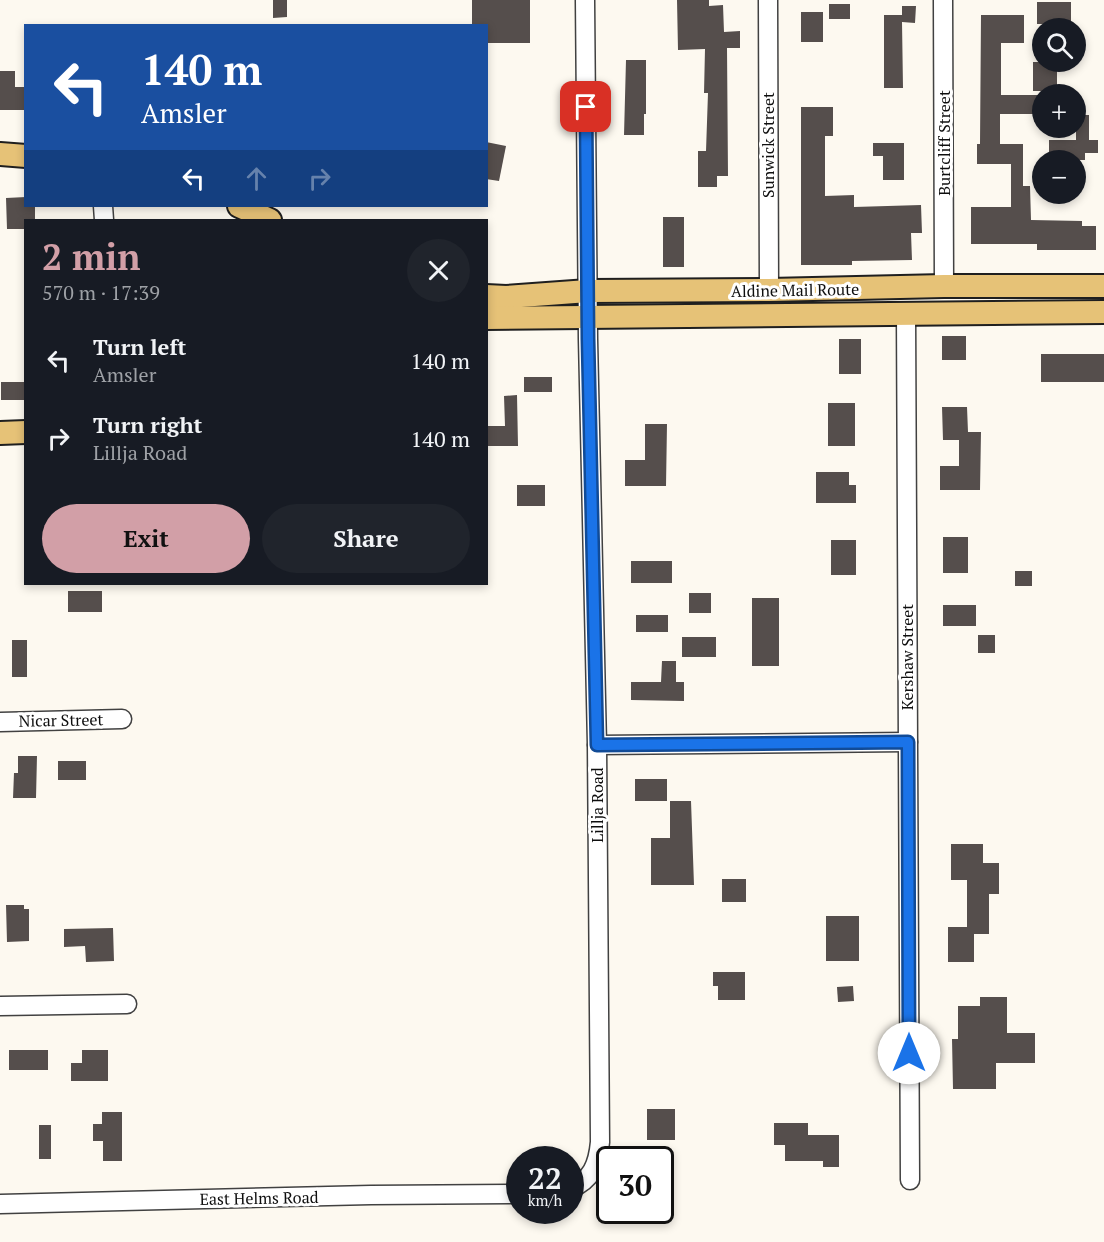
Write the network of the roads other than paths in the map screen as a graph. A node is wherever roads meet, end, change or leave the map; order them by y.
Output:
1 (585, 0) edge
2 (768, 0) edge
3 (944, 0) edge
4 (0, 154) edge
5 (24, 156) edge
6 (241, 207) edge
7 (268, 219) edge
8 (944, 286) junction
9 (1104, 286) edge
10 (588, 291) junction
11 (769, 291) junction
12 (488, 296) edge
13 (1104, 312) edge
14 (906, 313) junction
15 (488, 318) edge
16 (588, 318) junction
17 (24, 432) edge
18 (0, 433) edge
19 (122, 719) dead end
20 (0, 722) edge
21 (908, 742) junction
22 (597, 745) junction
23 (127, 1004) dead end
24 (0, 1006) edge
25 (910, 1180) dead end
26 (584, 1181) edge
27 (506, 1194) edge
28 (0, 1204) edge

1 - 10 street, Lillja Road
2 - 11 street, Sunwick Street
3 - 8 street, Burtcliff Street
4 - 5 main road
6 - 7 main road
8 - 9 main road, Aldine Mail Route
8 - 11 main road, Aldine Mail Route
10 - 11 main road, Aldine Mail Route
10 - 12 main road, Aldine Mail Route
10 - 16 street, Lillja Road
13 - 14 main road, Aldine Mail Route
14 - 16 main road, Aldine Mail Route
14 - 21 street, Kershaw Street
15 - 16 main road, Aldine Mail Route
16 - 22 street, Lillja Road
17 - 18 main road
19 - 20 street, Nicar Street
21 - 22 street
21 - 25 street, Kershaw Street
22 - 26 street, Lillja Road
23 - 24 street
27 - 28 street, East Helms Road

